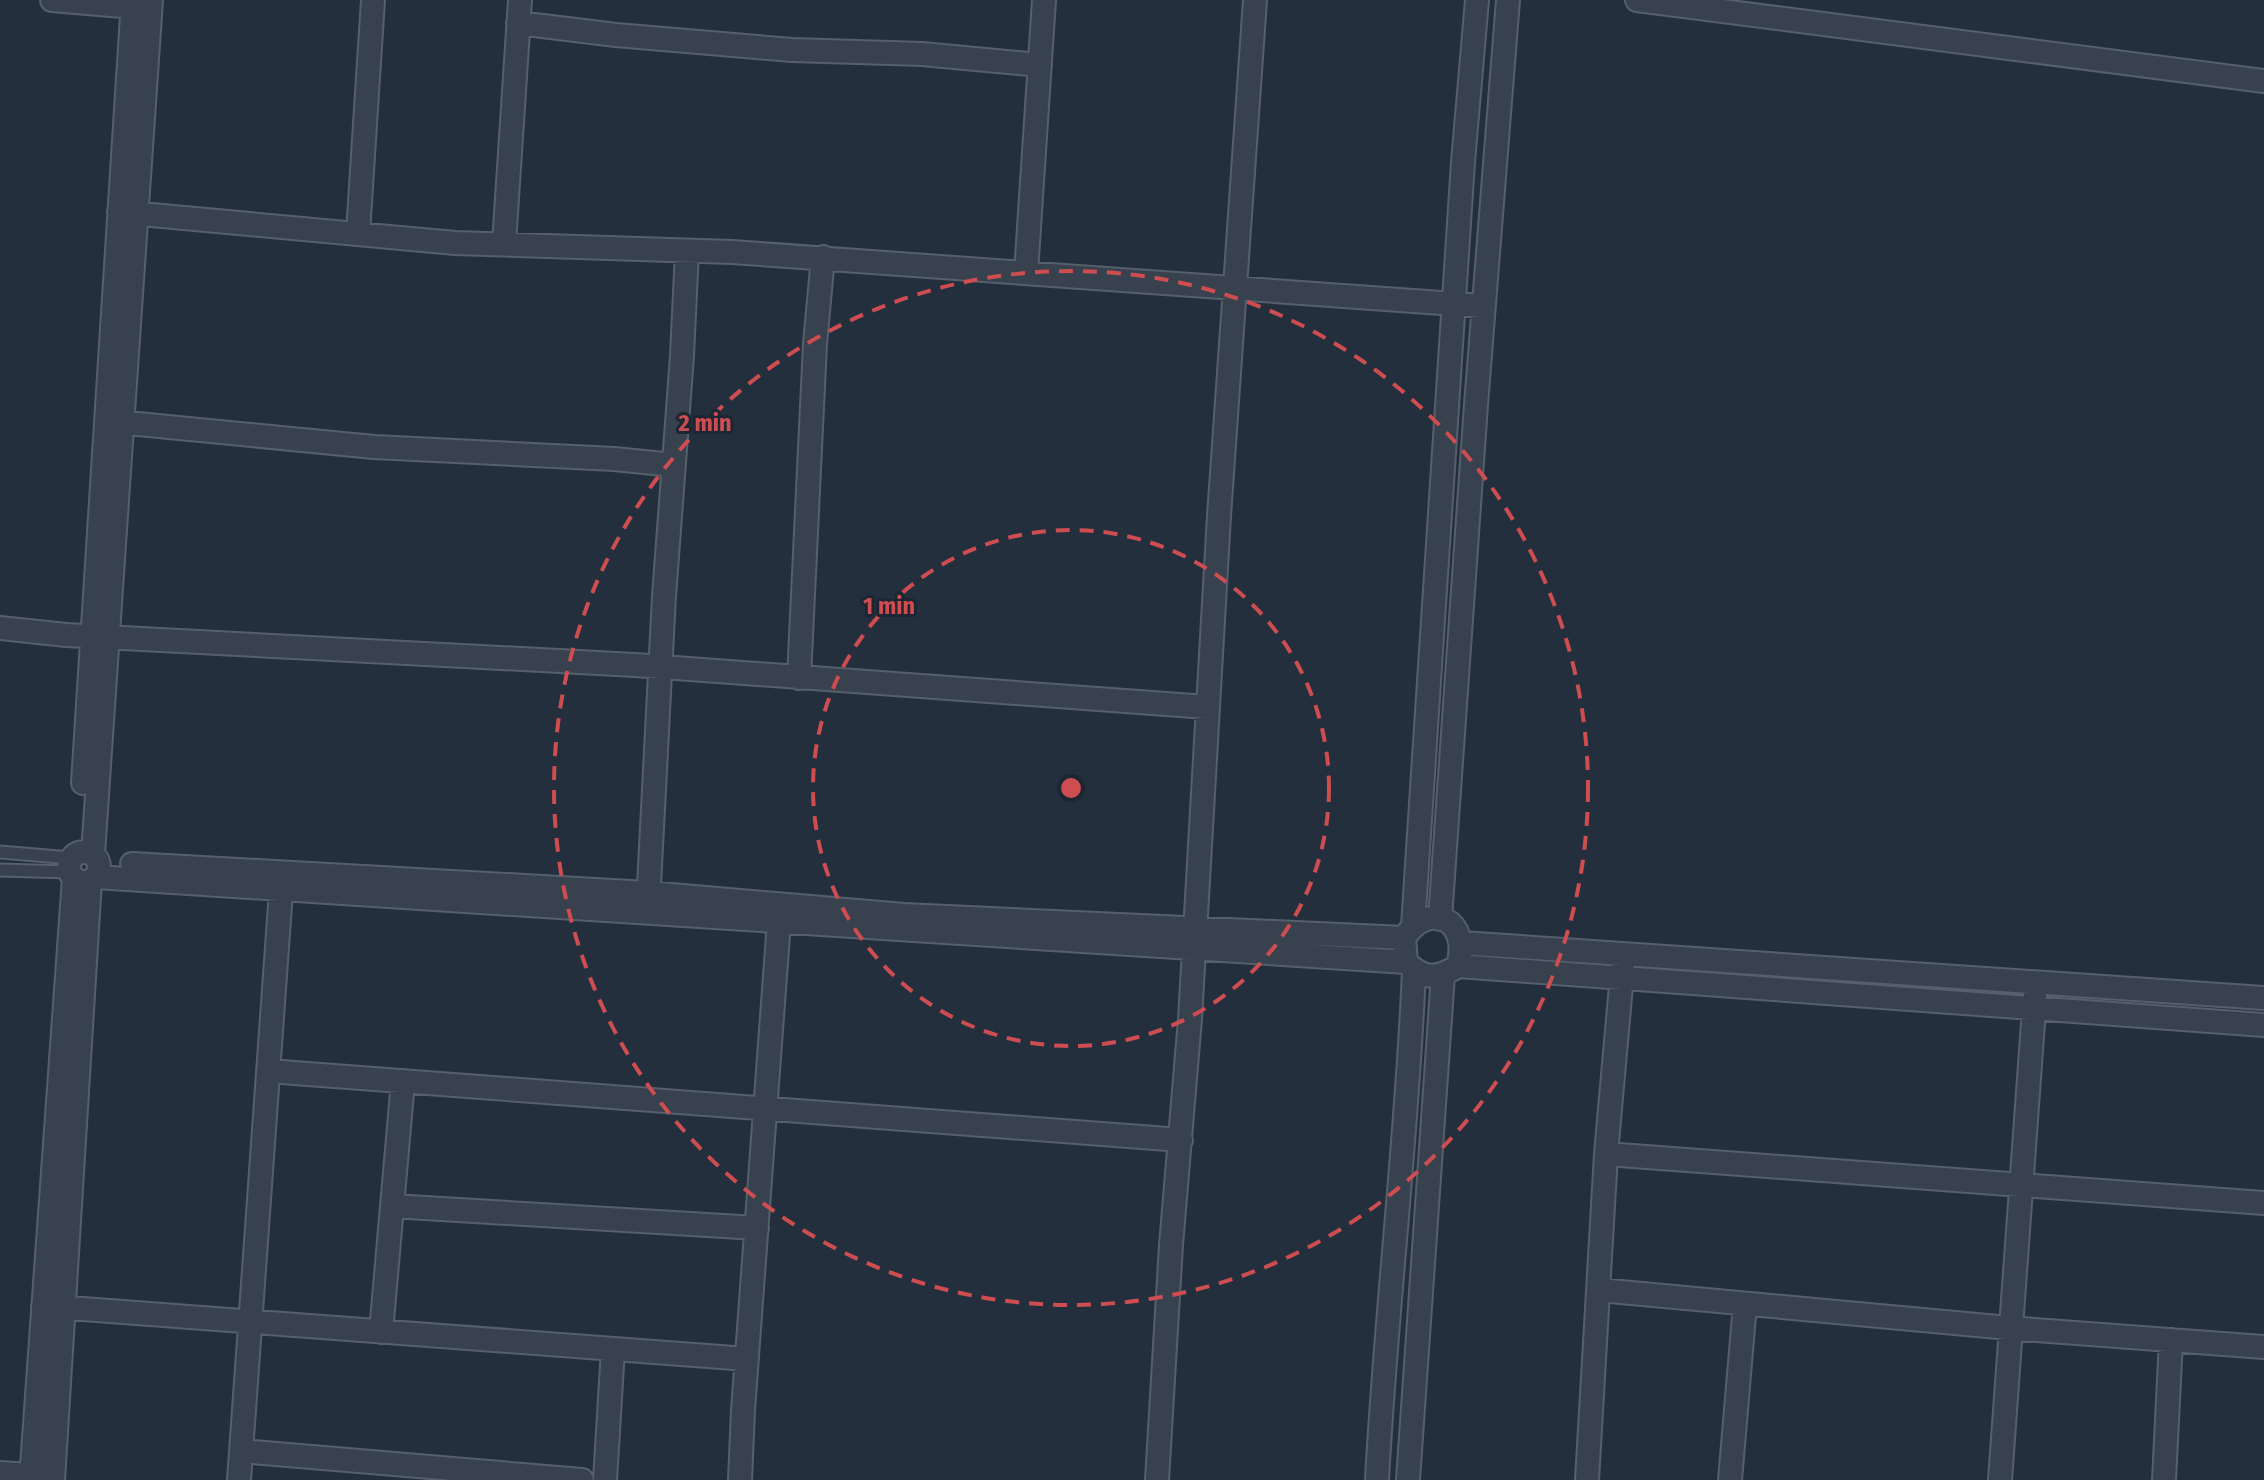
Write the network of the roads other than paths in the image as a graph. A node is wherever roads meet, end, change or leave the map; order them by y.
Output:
1 (52, 0) edge
2 (373, 0) edge
3 (520, 0) edge
4 (1044, 0) edge
5 (1255, 0) edge
6 (1477, 0) edge
7 (1508, 0) edge
8 (1637, 0) edge
9 (142, 4) edge
10 (518, 23) junction
11 (1040, 65) junction
12 (2264, 81) edge
13 (128, 213) junction
14 (358, 233) junction
15 (504, 244) junction
16 (687, 251) junction
17 (823, 257) junction
18 (1026, 273) junction
19 (1235, 289) junction
20 (1453, 304) junction
21 (1483, 306) junction
22 (114, 422) junction
23 (674, 465) junction
24 (0, 628) edge
25 (100, 636) junction
26 (660, 667) junction
27 (799, 678) junction
28 (1207, 707) junction
29 (0, 852) edge
30 (84, 867) junction
31 (0, 870) edge
32 (282, 880) junction
33 (648, 904) junction
34 (780, 913) junction
35 (1440, 919) junction
36 (1409, 932) junction
37 (1194, 939) junction
38 (1462, 943) junction
39 (1624, 954) junction
40 (1410, 966) junction
41 (1450, 971) junction
42 (1622, 978) junction
43 (2035, 982) junction
44 (2264, 998) edge
45 (2034, 1008) junction
46 (2264, 1025) edge
47 (268, 1071) junction
48 (403, 1081) junction
49 (766, 1108) junction
50 (1181, 1140) junction
51 (1606, 1154) junction
52 (2020, 1184) junction
53 (2264, 1203) edge
54 (392, 1206) junction
55 (757, 1228) junction
56 (1599, 1290) junction
57 (1745, 1304) junction
58 (53, 1307) junction
59 (250, 1322) junction
60 (2009, 1328) junction
61 (381, 1332) junction
62 (2171, 1340) junction
63 (2264, 1347) edge
64 (613, 1349) junction
65 (747, 1359) junction
66 (241, 1451) junction
67 (0, 1473) edge
68 (38, 1478) edge
69 (239, 1480) edge
70 (582, 1480) edge
71 (605, 1480) edge
72 (740, 1480) edge
73 (1157, 1480) edge
74 (1377, 1480) edge
75 (1408, 1480) edge
76 (1587, 1480) edge
77 (1730, 1480) edge
78 (2000, 1480) edge
79 (2164, 1480) edge

1 - 9 street
2 - 14 street
3 - 10 street
4 - 11 street
5 - 19 street
6 - 20 street
7 - 21 street
8 - 12 street
9 - 13 street
10 - 11 street
10 - 15 street
11 - 18 street
13 - 14 street
13 - 22 street
14 - 15 street
15 - 16 street
16 - 17 street
16 - 23 street
17 - 18 street
17 - 27 street
18 - 19 street
19 - 20 street
19 - 28 street
20 - 21 street
20 - 36 street
21 - 35 street
22 - 23 street
22 - 25 street
23 - 26 street
24 - 25 street
25 - 26 street
25 - 30 street
26 - 27 street
26 - 33 street
27 - 28 street
28 - 37 street
29 - 30 lane
30 - 31 lane
30 - 32 street
30 - 58 street
32 - 33 street
32 - 47 street
33 - 34 street
34 - 37 street
34 - 49 street
35 - 36 street
35 - 38 street
36 - 37 street
36 - 40 street
37 - 40 street
37 - 50 street
38 - 39 street
38 - 41 street
39 - 42 street
39 - 43 street
40 - 41 street
40 - 74 street
41 - 42 street
41 - 75 street
42 - 45 street
42 - 51 street
43 - 44 street
43 - 45 street
45 - 46 street
45 - 52 street
47 - 48 street
47 - 59 street
48 - 49 street
48 - 54 street
49 - 50 street
49 - 55 street
50 - 73 street
51 - 52 street
51 - 56 street
52 - 53 street
52 - 60 street
54 - 55 street
54 - 61 street
55 - 65 street
56 - 57 street
56 - 76 street
57 - 60 street
57 - 77 street
58 - 59 street
58 - 68 street
59 - 61 street
59 - 66 street
60 - 62 street
60 - 78 street
61 - 64 street
62 - 63 street
62 - 79 street
64 - 65 street
64 - 71 street
65 - 72 street
66 - 69 street
66 - 70 street
67 - 68 street

